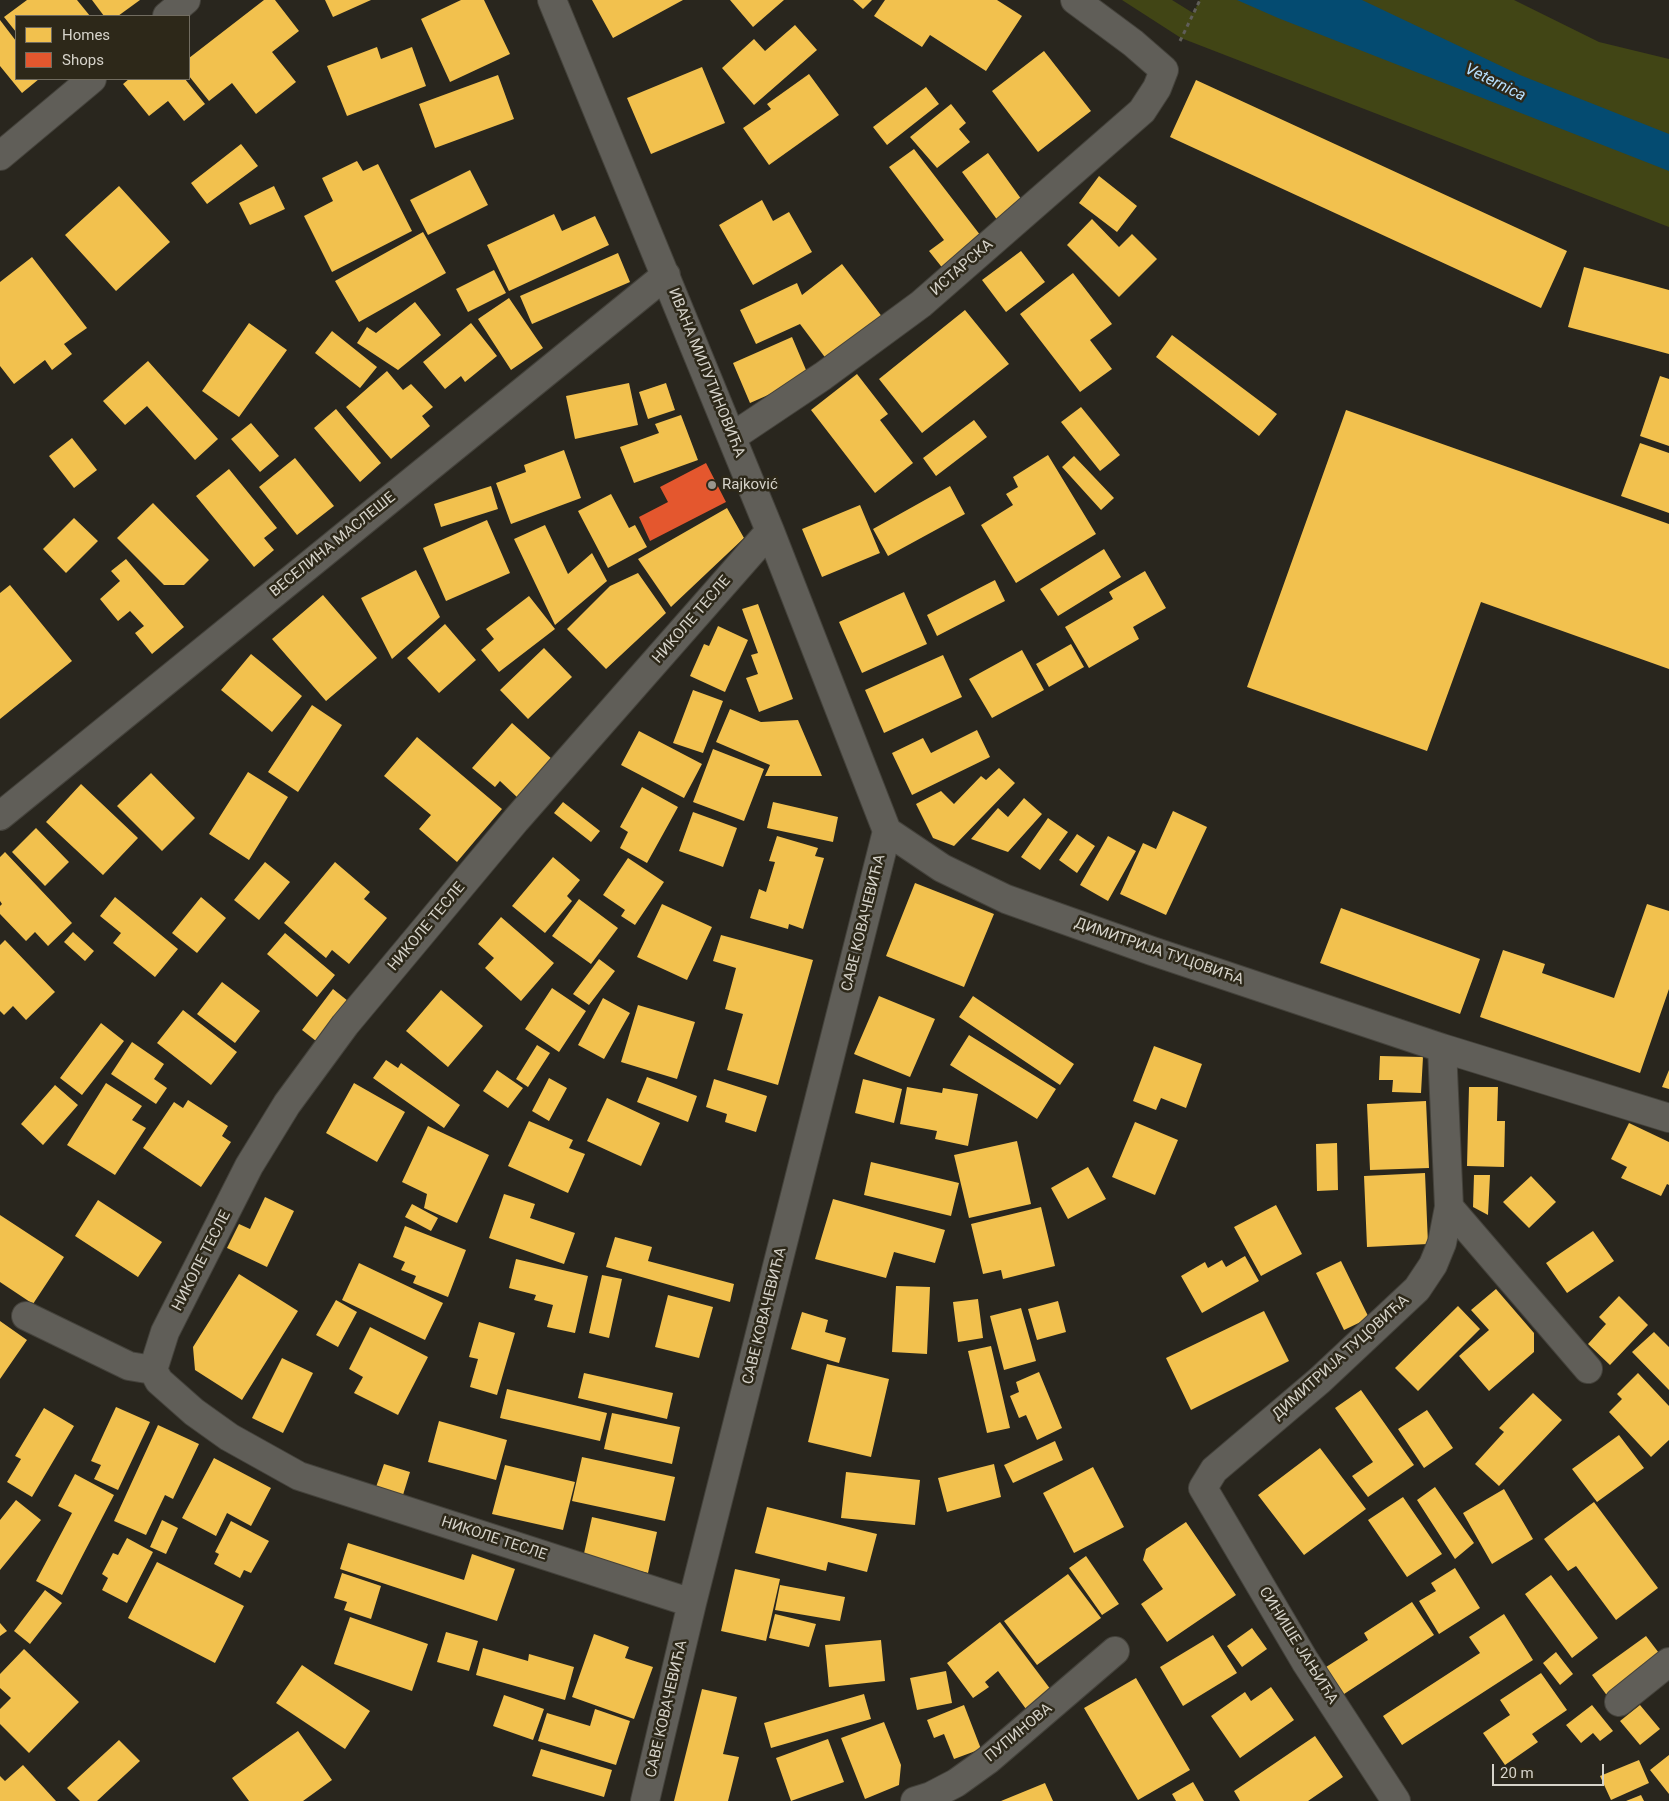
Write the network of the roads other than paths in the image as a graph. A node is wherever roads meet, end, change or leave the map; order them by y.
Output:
1 (186, 0) edge
2 (552, 0) edge
3 (1074, 0) edge
4 (168, 15) edge
5 (91, 80) edge
6 (0, 156) edge
7 (666, 275) junction
8 (732, 437) junction
9 (770, 531) junction
10 (0, 816) edge
11 (887, 831) junction
12 (1442, 1048) junction
13 (1669, 1118) edge
14 (1449, 1207) junction
15 (26, 1316) dead end
16 (1588, 1369) dead end
17 (153, 1370) junction
18 (1203, 1488) joint
19 (692, 1603) junction
20 (1115, 1651) dead end
21 (1669, 1662) edge
22 (1619, 1702) dead end
23 (645, 1801) edge
24 (915, 1801) edge
25 (1396, 1801) edge

1 - 4 street
2 - 7 street, ИВАНА МИЛУТИНОВИЋА
3 - 8 street, ИСТАРСКА
5 - 6 street
7 - 8 street, ИВАНА МИЛУТИНОВИЋА
7 - 10 street, ВЕСЕЛИНА МАСЛЕШЕ
8 - 9 street, ИВАНА МИЛУТИНОВИЋА
9 - 11 street, ИВАНА МИЛУТИНОВИЋА
9 - 17 street, НИКОЛЕ ТЕСЛЕ
11 - 12 street, ДИМИТРИЈА ТУЦОВИЋА
11 - 19 street, САВЕ КОВАЧЕВИЋА
12 - 13 street, ДИМИТРИЈА ТУЦОВИЋА
12 - 14 street, ДИМИТРИЈА ТУЦОВИЋА
14 - 16 street
14 - 18 street, ДИМИТРИЈА ТУЦОВИЋА
15 - 17 street
17 - 19 street, НИКОЛЕ ТЕСЛЕ
18 - 25 street, СИНИШЕ ЈАЊИЋА
19 - 23 street, САВЕ КОВАЧЕВИЋА
20 - 24 street, ПУПИНОВА
21 - 22 street

